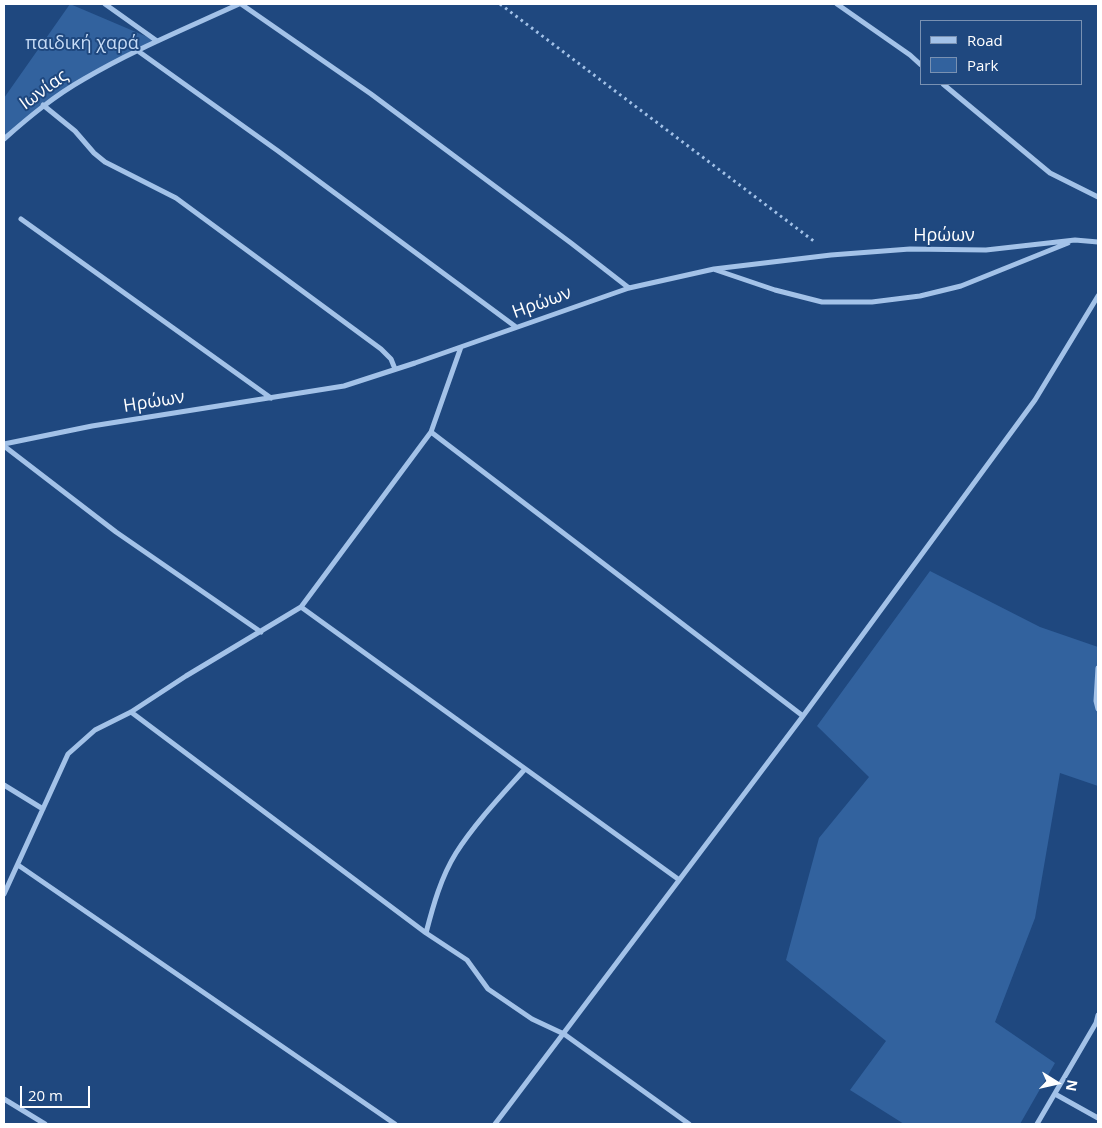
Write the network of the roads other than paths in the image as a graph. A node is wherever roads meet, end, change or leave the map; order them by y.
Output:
1 (105, 4) edge
2 (240, 4) edge
3 (836, 4) edge
4 (157, 41) junction
5 (138, 51) junction
6 (920, 64) edge
7 (944, 85) edge
8 (43, 105) junction
9 (4, 139) edge
10 (1098, 197) edge
11 (21, 219) dead end
12 (1075, 240) junction
13 (1098, 242) edge
14 (714, 269) junction
15 (629, 288) junction
16 (1098, 296) edge
17 (516, 326) junction
18 (461, 347) junction
19 (395, 369) junction
20 (270, 398) junction
21 (431, 432) junction
22 (4, 445) edge
23 (301, 607) junction
24 (261, 632) junction
25 (1098, 668) edge
26 (1098, 709) edge
27 (131, 712) junction
28 (803, 716) junction
29 (525, 769) junction
30 (4, 784) edge
31 (43, 809) junction
32 (18, 865) junction
33 (678, 879) junction
34 (4, 894) edge
35 (426, 933) junction
36 (1098, 1015) edge
37 (1097, 1024) edge
38 (564, 1034) junction
39 (1054, 1094) junction
40 (4, 1100) edge
41 (1098, 1118) edge
42 (45, 1124) edge
43 (394, 1124) edge
44 (495, 1124) edge
45 (689, 1124) edge
46 (1037, 1124) edge

1 - 4 street
2 - 4 street, Ιωνίας
2 - 15 street
3 - 6 street
4 - 5 street, Ιωνίας
5 - 8 street, Ιωνίας
5 - 17 street
7 - 10 street
8 - 9 street, Ιωνίας
8 - 19 street
11 - 20 street
12 - 13 street, Ηρώων
12 - 14 street, Ηρώων
12 - 14 street
14 - 15 street, Ηρώων
15 - 17 street, Ηρώων
16 - 28 street
17 - 18 street, Ηρώων
18 - 19 street, Ηρώων
18 - 21 street
19 - 20 street, Ηρώων
20 - 22 street, Ηρώων
21 - 23 street
21 - 28 street
22 - 24 street
23 - 24 street
23 - 29 street
24 - 27 street
25 - 26 street
27 - 31 street
27 - 35 street
28 - 33 street
29 - 33 street
29 - 35 street
30 - 31 street
31 - 32 street
32 - 34 street
32 - 43 street
33 - 38 street
35 - 38 street
36 - 37 street
37 - 39 street
38 - 44 street
38 - 45 street
39 - 41 street
39 - 46 street
40 - 42 street

